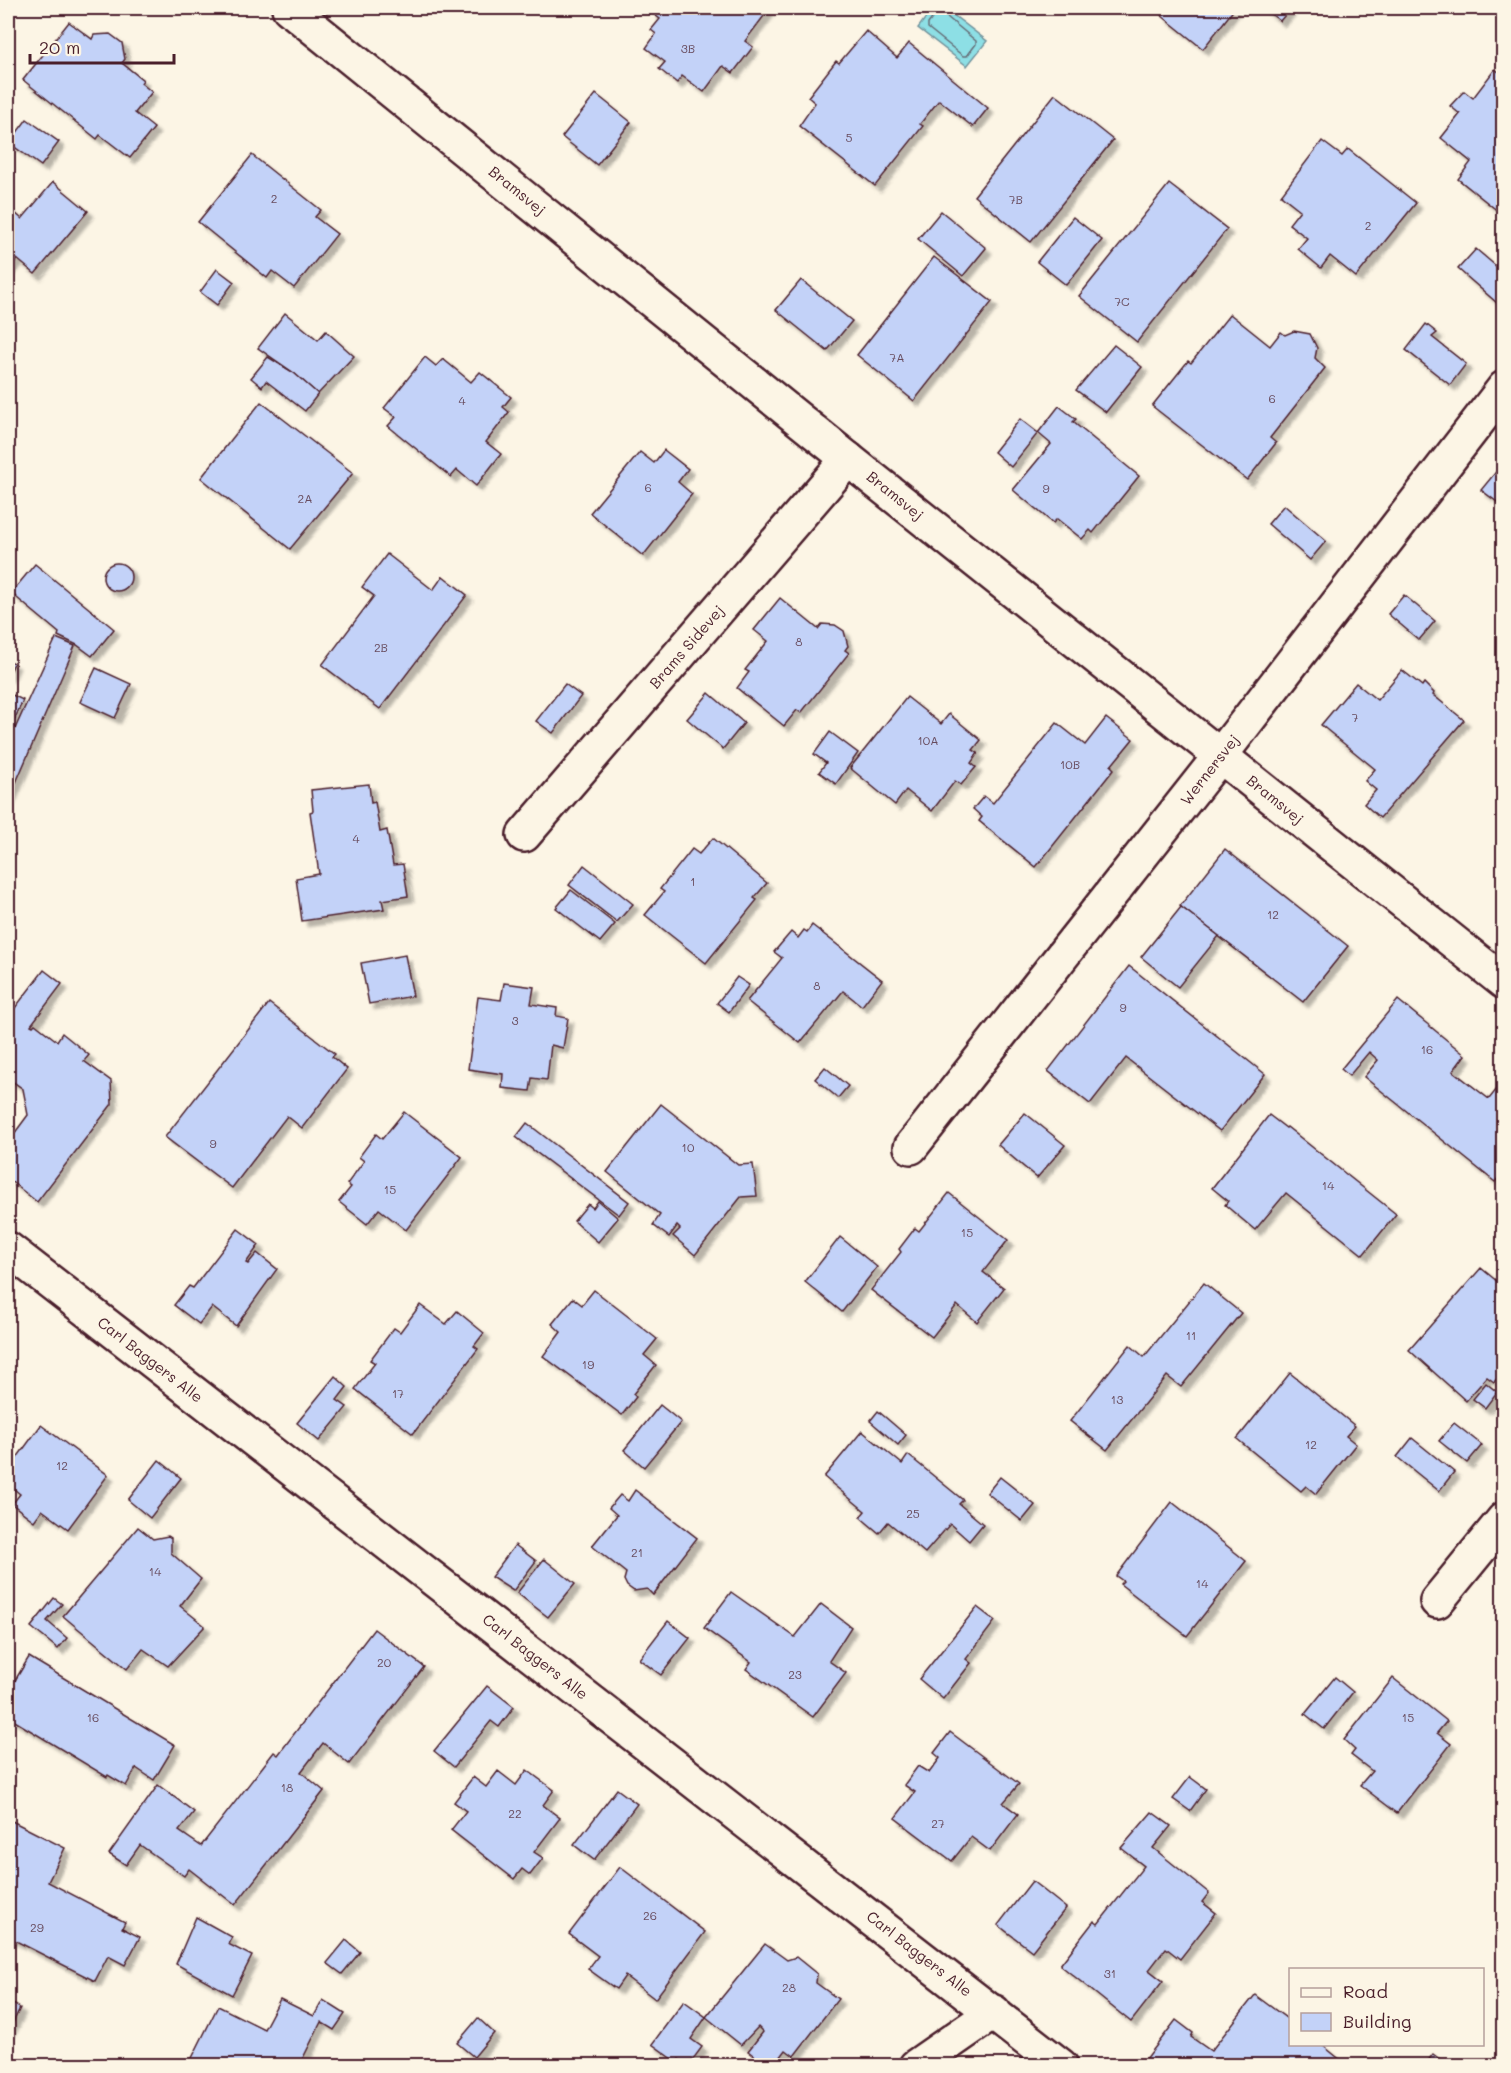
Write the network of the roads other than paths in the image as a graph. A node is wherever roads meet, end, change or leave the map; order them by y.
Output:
1 (289, 8) edge
2 (1503, 388) edge
3 (849, 459) junction
4 (1220, 756) junction
5 (524, 835) dead end
6 (1503, 982) edge
7 (910, 1147) dead end
8 (8, 1249) edge
9 (1503, 1519) edge
10 (1437, 1601) dead end
11 (994, 2012) junction
12 (916, 2066) edge
13 (1061, 2066) edge

1 - 3 street, Bramsvej
2 - 4 street, Wernersvej
3 - 4 street, Bramsvej
3 - 5 street, Brams Sidevej
4 - 6 street, Bramsvej
4 - 7 street, Wernersvej
8 - 11 street, Carl Baggers Alle
9 - 10 street
11 - 12 street
11 - 13 street, Carl Baggers Alle

